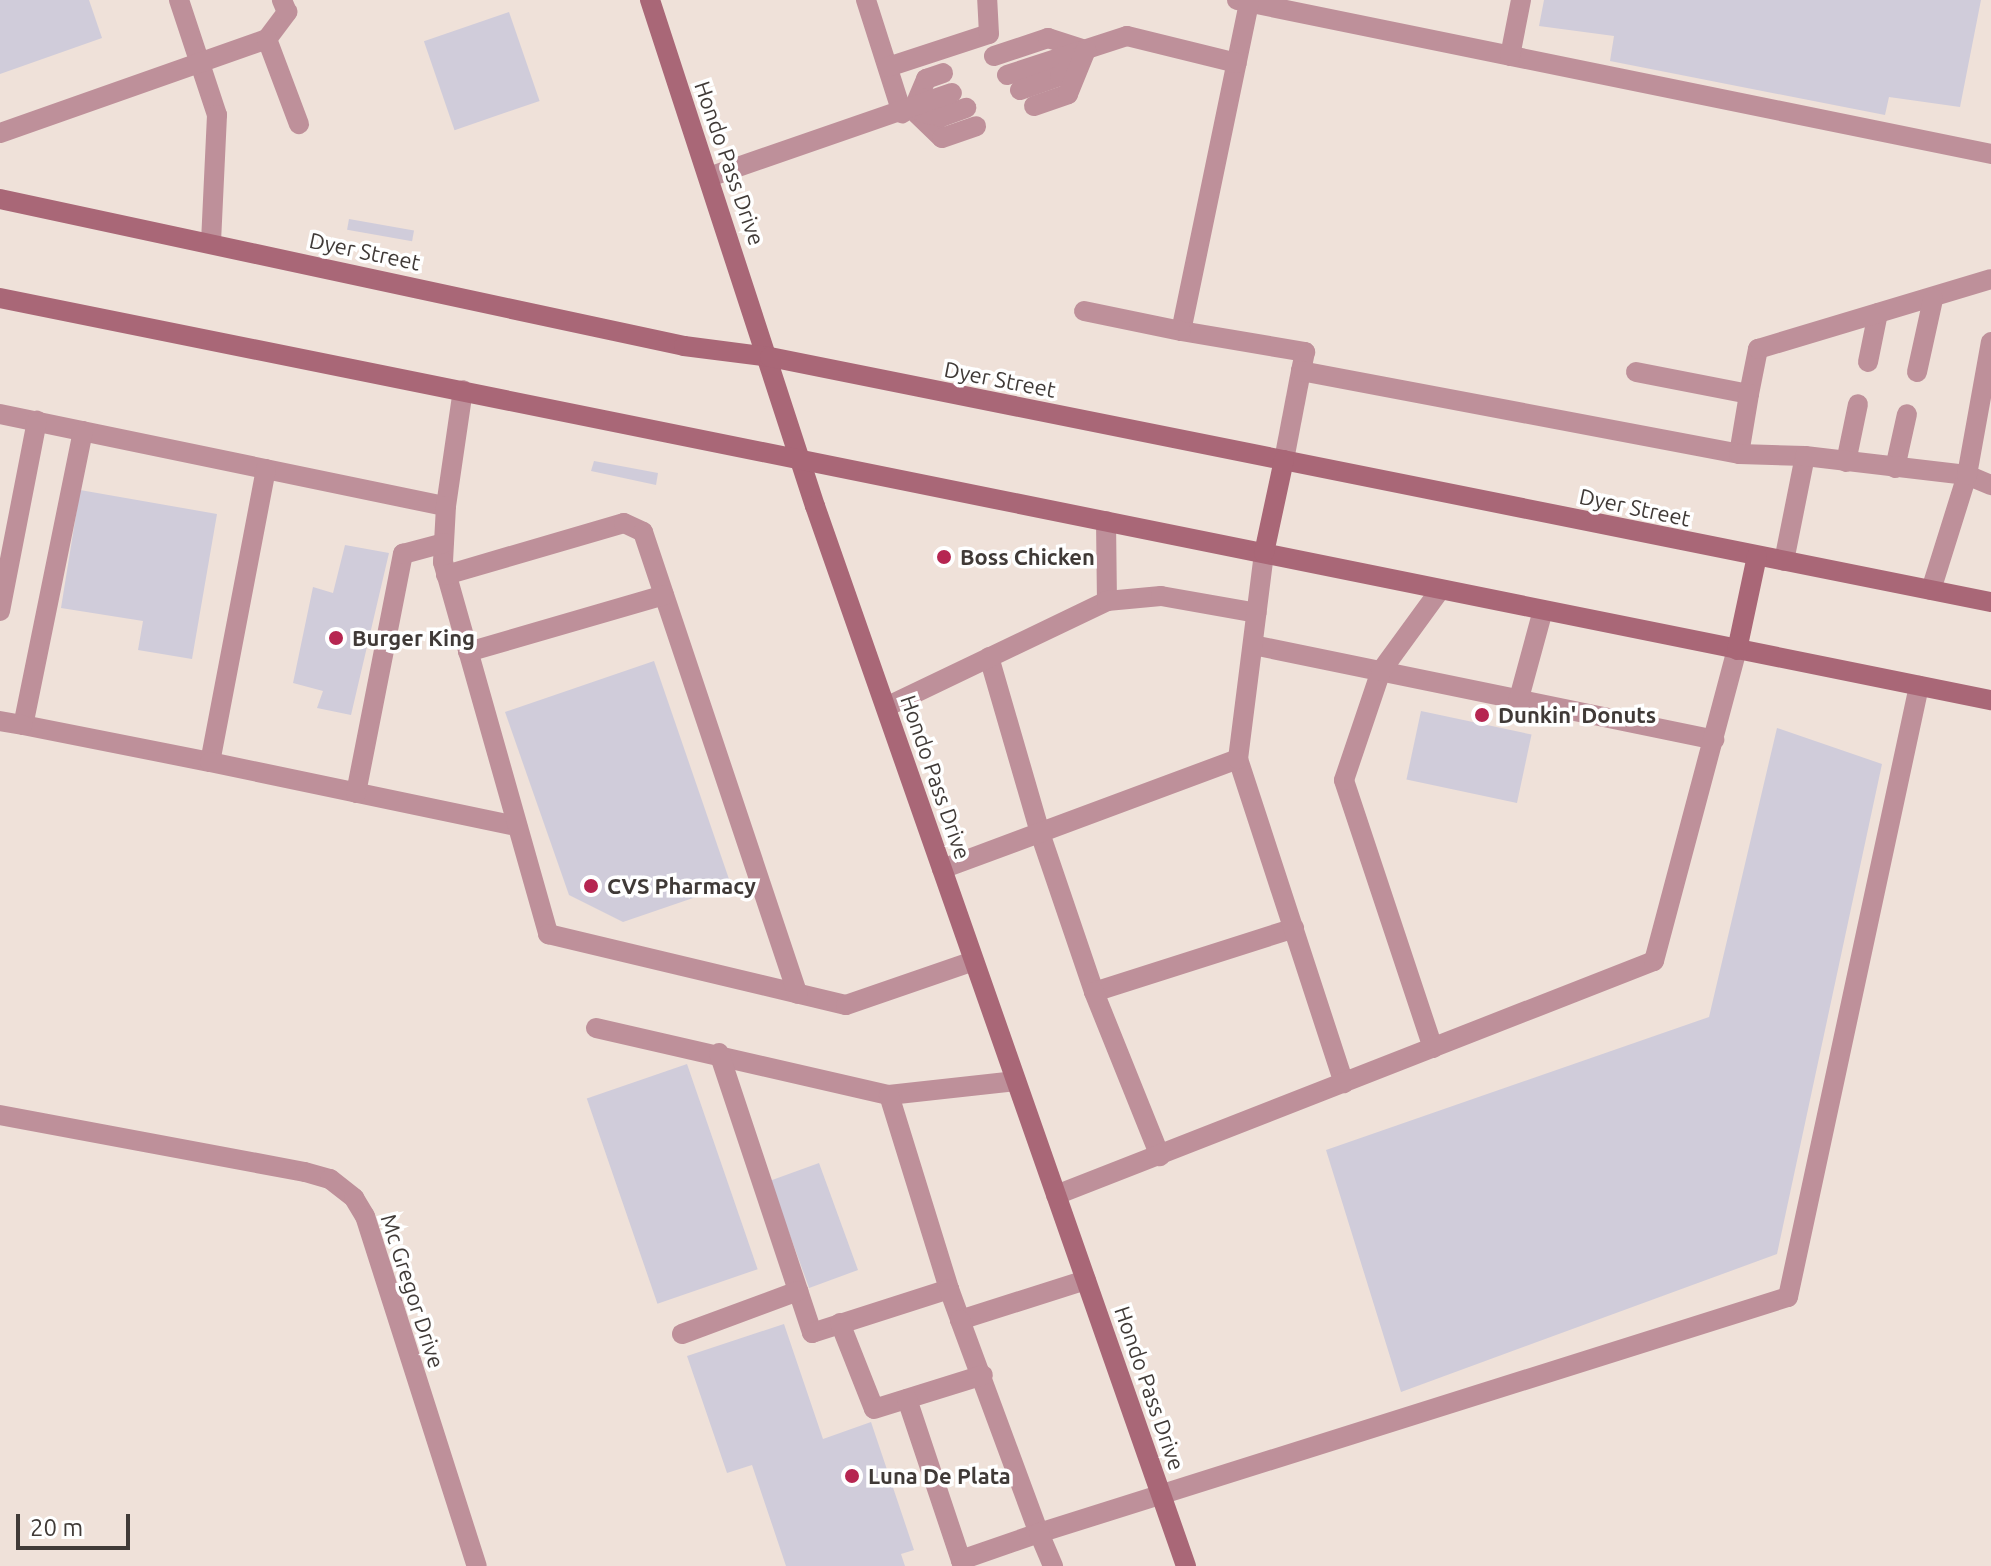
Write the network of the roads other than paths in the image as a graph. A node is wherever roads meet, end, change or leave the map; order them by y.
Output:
1 (179, 0) edge
2 (282, 0) edge
3 (650, 0) edge
4 (866, 0) edge
5 (987, 0) edge
6 (1521, 0) edge
7 (1243, 1) edge
8 (267, 39) junction
9 (1086, 50) junction
10 (994, 56) dead end
11 (1510, 56) junction
12 (200, 63) junction
13 (1237, 63) junction
14 (888, 67) junction
15 (943, 73) dead end
16 (1013, 82) dead end
17 (1034, 106) dead end
18 (908, 112) junction
19 (299, 124) dead end
20 (0, 133) edge
21 (1991, 154) edge
22 (709, 177) junction
23 (0, 199) edge
24 (211, 242) junction
25 (1991, 279) edge
26 (0, 298) edge
27 (1933, 299) junction
28 (1084, 311) dead end
29 (1878, 313) junction
30 (1181, 331) junction
31 (1991, 342) edge
32 (770, 357) junction
33 (1868, 362) dead end
34 (1301, 371) junction
35 (1636, 372) dead end
36 (1917, 372) dead end
37 (463, 390) junction
38 (1749, 394) junction
39 (1858, 404) dead end
40 (0, 414) edge
41 (1907, 414) dead end
42 (37, 421) junction
43 (83, 431) junction
44 (1739, 454) junction
45 (1805, 456) junction
46 (800, 458) junction
47 (1284, 460) junction
48 (1846, 462) junction
49 (1895, 468) junction
50 (266, 469) junction
51 (1967, 475) junction
52 (1991, 485) edge
53 (446, 506) junction
54 (1106, 521) junction
55 (444, 543) junction
56 (1264, 553) junction
57 (1757, 556) junction
58 (1784, 561) junction
59 (446, 575) junction
60 (1440, 590) junction
61 (1931, 590) junction
62 (664, 595) junction
63 (1107, 601) junction
64 (1991, 602) edge
65 (1543, 610) junction
66 (0, 611) edge
67 (1257, 613) junction
68 (1253, 645) junction
69 (1737, 650) junction
70 (468, 652) junction
71 (989, 657) junction
72 (1381, 671) junction
73 (1919, 686) junction
74 (1991, 700) edge
75 (1518, 702) junction
76 (886, 707) junction
77 (0, 721) edge
78 (23, 725) junction
79 (1714, 740) junction
80 (1238, 759) junction
81 (210, 762) junction
82 (356, 793) junction
83 (517, 826) junction
84 (1040, 833) junction
85 (942, 869) junction
86 (1294, 928) junction
87 (974, 961) junction
88 (1094, 992) junction
89 (798, 994) junction
90 (596, 1028) dead end
91 (1433, 1048) junction
92 (719, 1053) junction
93 (1016, 1081) junction
94 (1344, 1083) junction
95 (889, 1095) junction
96 (0, 1115) edge
97 (1160, 1156) junction
98 (1056, 1195) junction
99 (1086, 1280) junction
100 (949, 1289) junction
101 (798, 1291) junction
102 (960, 1320) junction
103 (840, 1323) junction
104 (682, 1334) dead end
105 (983, 1375) junction
106 (907, 1399) junction
107 (1161, 1493) junction
108 (1039, 1533) junction
109 (962, 1563) edge
110 (477, 1566) edge
111 (1053, 1566) edge
112 (1186, 1566) edge

1 - 12 street
2 - 8 street
3 - 22 main road, Hondo Pass Drive
4 - 14 street
5 - 14 street
6 - 11 street
7 - 11 street
7 - 13 street
8 - 12 street
8 - 19 street
9 - 10 street
9 - 13 street
9 - 16 street
9 - 17 street
11 - 21 street
12 - 20 street
12 - 24 street
13 - 30 street
14 - 18 street
15 - 18 street
18 - 18 street
18 - 22 street
22 - 32 main road, Hondo Pass Drive
23 - 24 main road, Dyer Street
24 - 32 main road, Dyer Street
25 - 27 street
26 - 37 main road
27 - 29 street
27 - 36 street
28 - 30 street
29 - 33 street
29 - 38 street
30 - 34 street
31 - 51 street
32 - 46 main road, Hondo Pass Drive
32 - 47 main road, Dyer Street
34 - 44 street
34 - 47 street
35 - 38 street
37 - 46 main road
37 - 53 street
38 - 44 street
39 - 48 street
40 - 42 street
41 - 49 street
42 - 43 street
42 - 66 street
43 - 50 street
43 - 78 street
44 - 45 street
45 - 48 street
45 - 58 street
46 - 54 main road
46 - 76 main road, Hondo Pass Drive
47 - 56 main road
47 - 57 main road, Dyer Street
48 - 49 street
49 - 51 street
50 - 53 street
50 - 81 street
51 - 52 street
51 - 61 street
53 - 55 street
54 - 56 main road
54 - 63 street
55 - 59 street
55 - 82 street
56 - 60 main road
56 - 67 street
57 - 58 main road, Dyer Street
57 - 69 main road
58 - 61 main road, Dyer Street
59 - 62 street
59 - 70 street
60 - 65 main road
60 - 72 street
61 - 64 main road, Dyer Street
62 - 70 street
62 - 89 street
63 - 67 street
63 - 71 street
65 - 69 main road
65 - 75 street
67 - 68 street
68 - 72 street
68 - 80 street
69 - 73 main road
69 - 79 street
70 - 83 street
71 - 76 street
71 - 84 street
72 - 75 street
72 - 91 street
73 - 74 main road
73 - 107 street
75 - 79 street
76 - 85 main road, Hondo Pass Drive
77 - 78 street
78 - 81 street
79 - 91 street
80 - 84 street
80 - 86 street
81 - 82 street
82 - 83 street
83 - 89 street
84 - 85 street
84 - 88 street
85 - 87 main road, Hondo Pass Drive
86 - 88 street
86 - 94 street
87 - 89 street
87 - 93 main road, Hondo Pass Drive
88 - 97 street
90 - 92 street
91 - 94 street
92 - 95 street
92 - 101 street
93 - 95 street
93 - 98 main road, Hondo Pass Drive
94 - 97 street
95 - 100 street
96 - 110 street, Mc Gregor Drive
97 - 98 street
98 - 99 main road, Hondo Pass Drive
99 - 102 street
99 - 107 main road, Hondo Pass Drive
100 - 102 street
100 - 103 street
101 - 103 street
101 - 104 street
102 - 105 street
103 - 106 street
105 - 106 street
105 - 108 street
106 - 109 street
107 - 108 street
107 - 112 main road, Hondo Pass Drive
108 - 109 street
108 - 111 street

